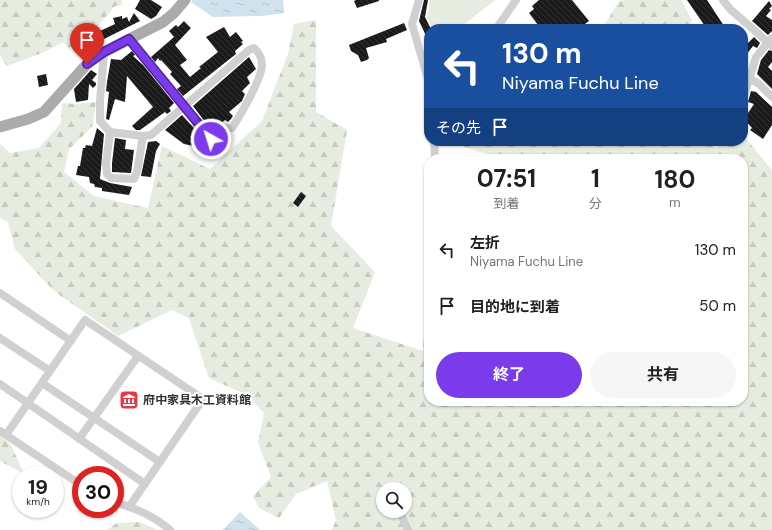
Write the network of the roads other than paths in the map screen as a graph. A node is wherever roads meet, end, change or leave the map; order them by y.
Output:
1 (185, 0) edge
2 (419, 0) edge
3 (516, 0) edge
4 (723, 0) edge
5 (499, 24) edge
6 (129, 39) junction
7 (771, 42) edge
8 (104, 52) junction
9 (424, 65) edge
10 (749, 78) junction
11 (748, 82) edge
12 (772, 97) edge
13 (184, 105) junction
14 (0, 127) edge
15 (110, 132) junction
16 (143, 136) junction
17 (0, 293) edge
18 (0, 338) edge
19 (71, 340) junction
20 (138, 356) junction
21 (50, 371) junction
22 (42, 383) junction
23 (0, 384) edge
24 (28, 404) junction
25 (94, 418) junction
26 (3, 433) edge
27 (79, 439) junction
28 (160, 462) junction
29 (72, 478) edge
30 (145, 484) junction
31 (124, 505) edge
32 (129, 507) junction
33 (402, 518) edge
34 (170, 530) edge
35 (408, 530) edge

1 - 6 main road
2 - 9 street
3 - 5 street
4 - 7 street
6 - 8 main road
6 - 13 street
7 - 10 street
8 - 14 main road
8 - 15 street
10 - 11 street
10 - 12 street
13 - 13 street
13 - 16 street
15 - 16 street
15 - 16 street
17 - 19 street
18 - 21 street
19 - 20 street
19 - 21 street
20 - 25 street
20 - 28 street
21 - 22 street
22 - 24 street
22 - 25 street
23 - 24 street
24 - 26 street
24 - 27 street
25 - 27 street
25 - 28 street
26 - 29 street
27 - 30 street
28 - 30 street
30 - 32 street
31 - 32 street
32 - 34 street
33 - 35 street

